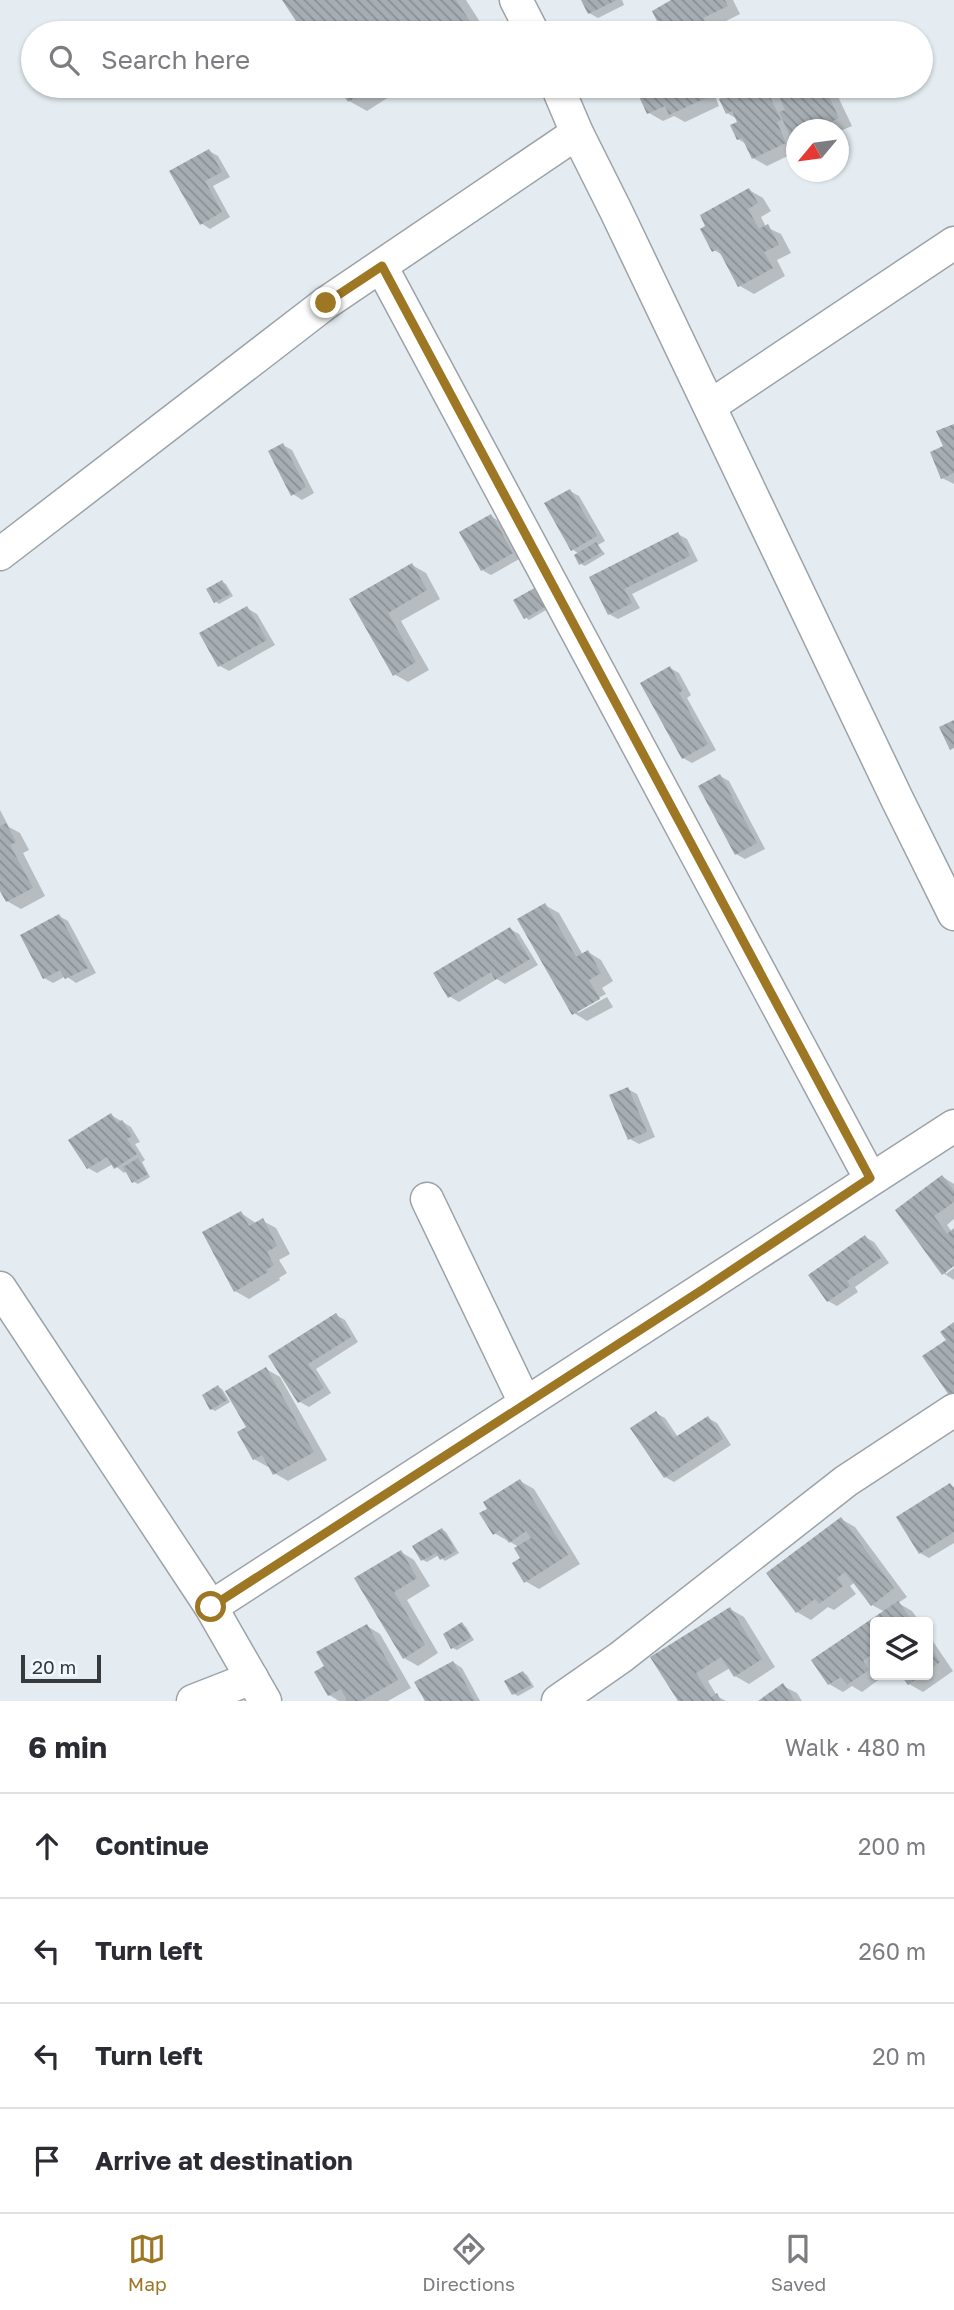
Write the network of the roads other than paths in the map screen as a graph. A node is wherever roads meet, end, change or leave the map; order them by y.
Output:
1 (516, 0) edge
2 (527, 21) edge
3 (562, 98) edge
4 (577, 133) junction
5 (954, 243) edge
6 (382, 266) junction
7 (710, 406) junction
8 (0, 554) edge
9 (954, 914) edge
10 (954, 1126) edge
11 (870, 1178) junction
12 (427, 1199) dead end
13 (0, 1288) edge
14 (525, 1404) junction
15 (954, 1410) edge
16 (211, 1607) junction
17 (258, 1690) edge
18 (193, 1701) edge
19 (558, 1701) edge

1 - 2 street
3 - 4 street
4 - 6 street
4 - 7 street
5 - 7 street
6 - 8 street
6 - 11 street
7 - 9 street
10 - 11 street
11 - 14 street
12 - 14 street
13 - 16 street
14 - 16 street
15 - 19 street
16 - 17 street
17 - 18 street

